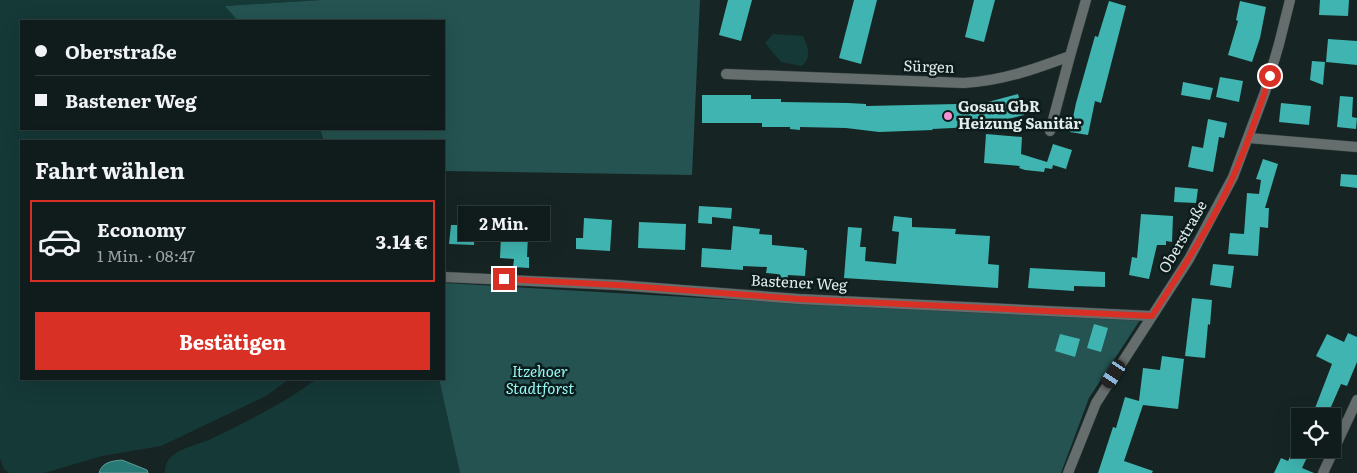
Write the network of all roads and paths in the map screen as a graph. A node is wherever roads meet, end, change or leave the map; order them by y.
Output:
1 (1086, 0) edge
2 (1290, 0) edge
3 (1070, 56) junction
4 (726, 74) dead end
5 (1050, 131) dead end
6 (1249, 138) junction
7 (1357, 147) edge
8 (445, 277) edge
9 (1152, 316) junction
10 (1357, 400) edge
11 (1068, 473) edge
12 (1323, 473) edge

1 - 3 street
2 - 6 street, Oberstraße
3 - 4 street, Sürgen
3 - 5 street
6 - 7 street
6 - 9 street, Oberstraße
8 - 9 street, Bastener Weg
9 - 11 street, Oberstraße
10 - 12 street

